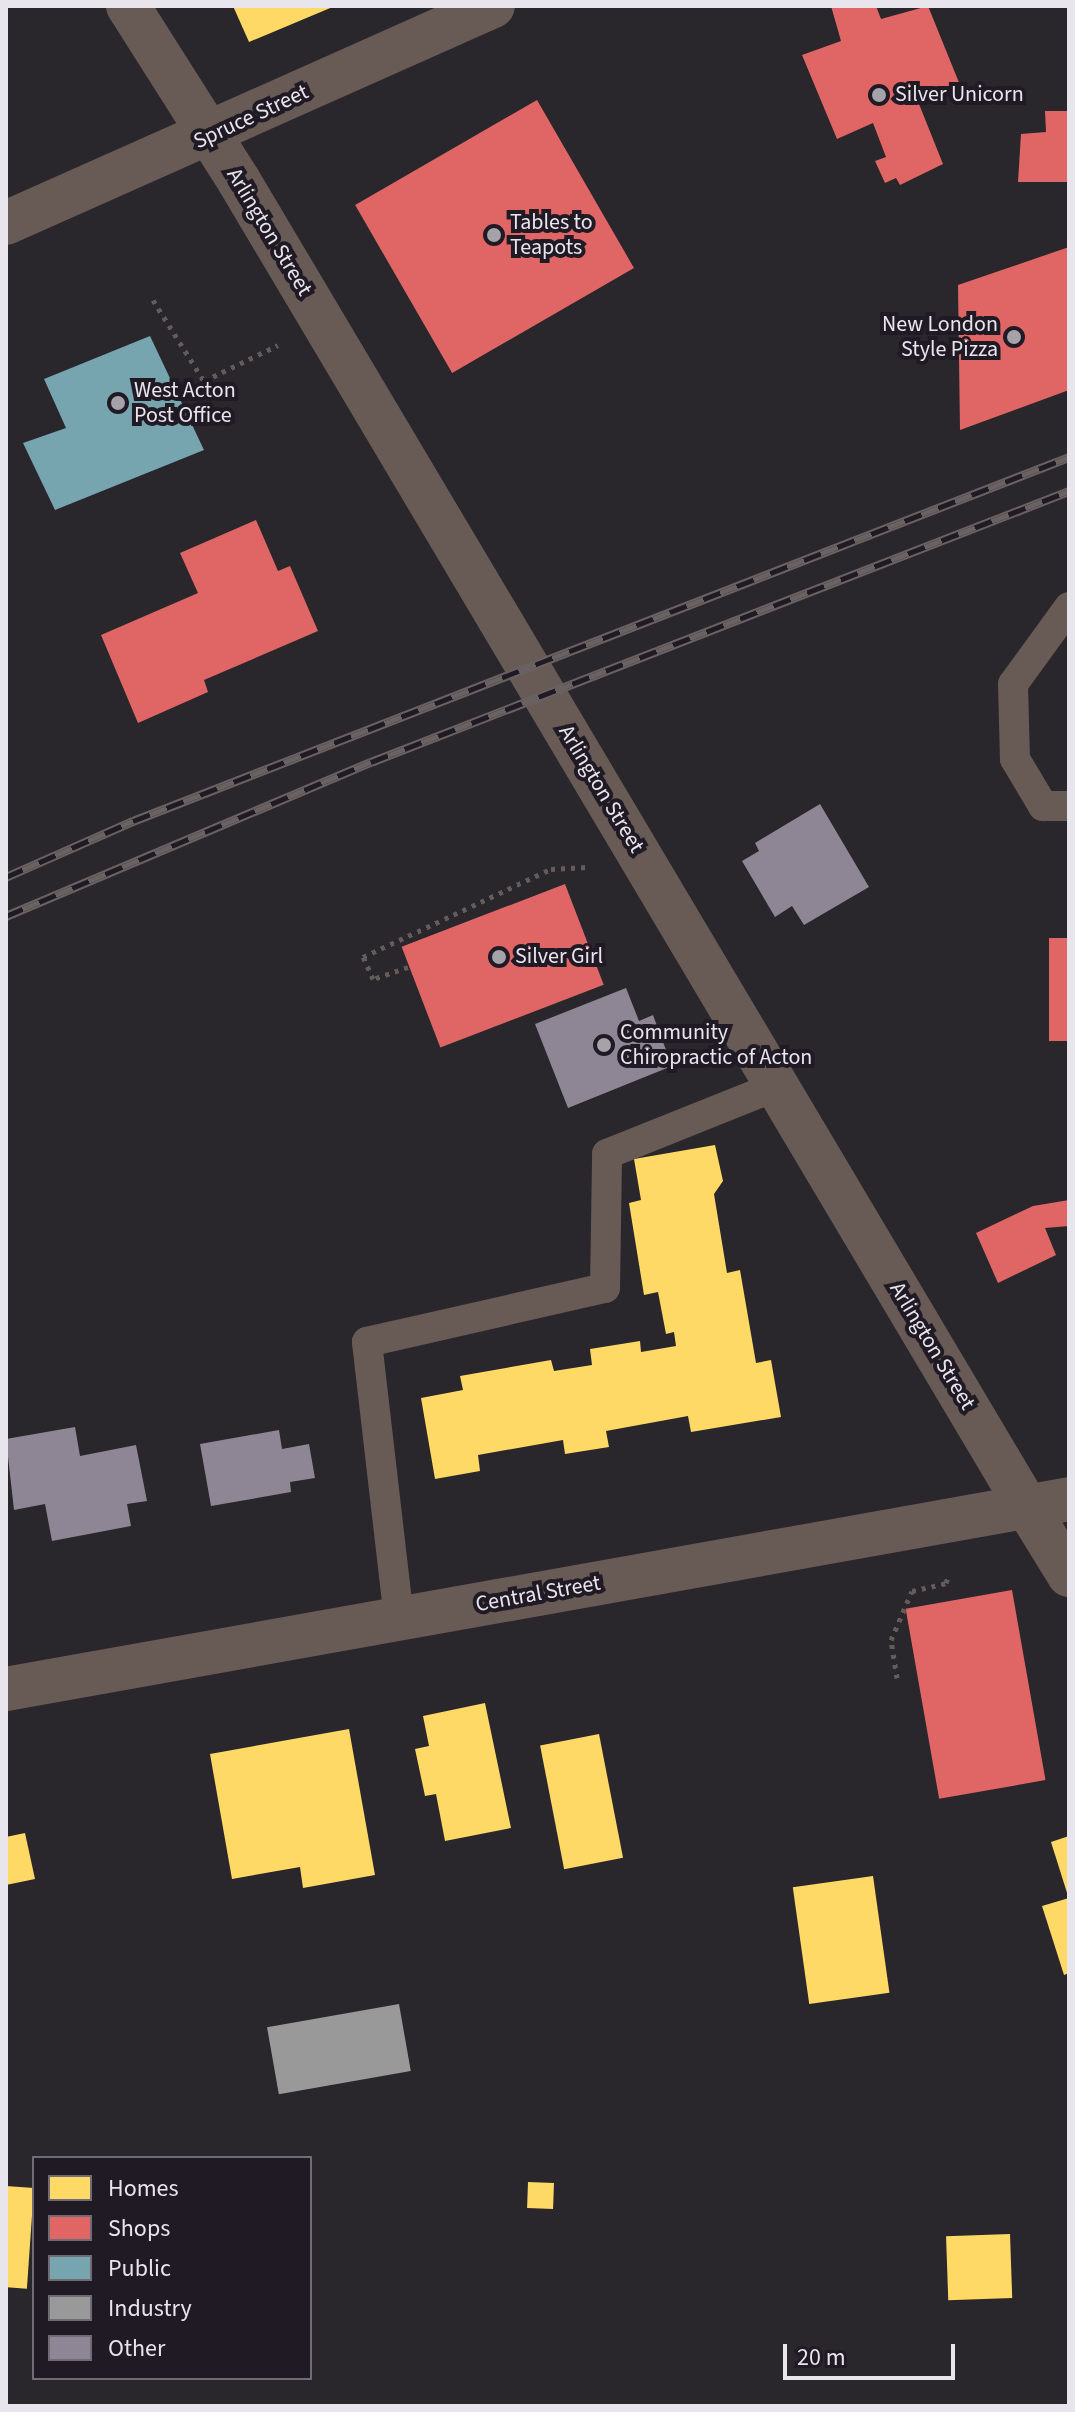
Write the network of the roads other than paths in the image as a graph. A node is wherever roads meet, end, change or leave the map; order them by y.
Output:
1 (128, 6) edge
2 (493, 6) edge
3 (212, 136) junction
4 (6, 223) edge
5 (1069, 607) edge
6 (1069, 806) edge
7 (777, 1086) junction
8 (1069, 1499) edge
9 (1027, 1507) junction
10 (1069, 1575) edge
11 (399, 1619) junction
12 (6, 1689) edge

1 - 3 street, Arlington Street
2 - 3 street, Spruce Street
3 - 4 street, Spruce Street
3 - 7 street, Arlington Street
5 - 6 lane
7 - 9 street, Arlington Street
7 - 11 lane
8 - 9 street, Central Street
9 - 10 street, Arlington Street
9 - 11 street, Central Street
11 - 12 street, Central Street

